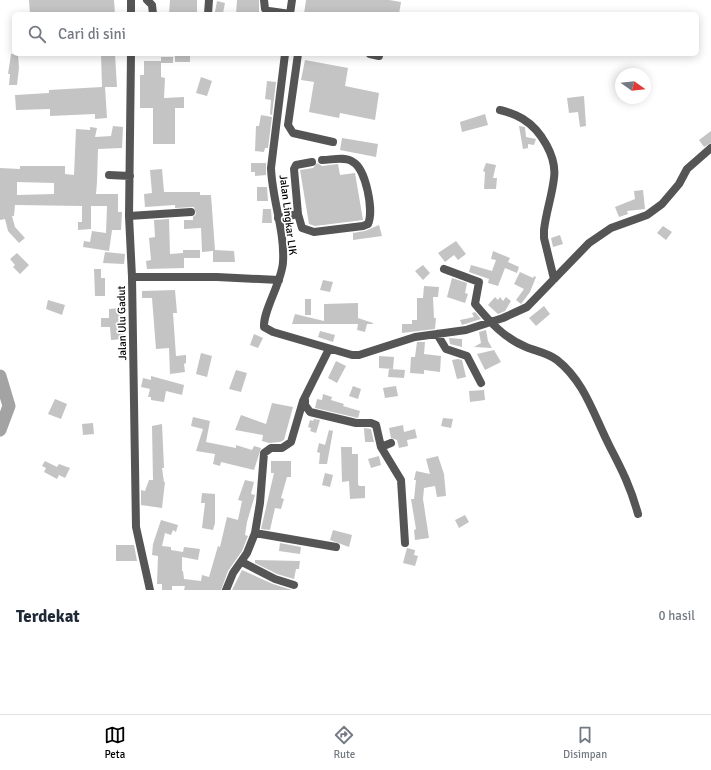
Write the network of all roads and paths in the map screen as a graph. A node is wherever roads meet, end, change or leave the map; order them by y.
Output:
1 (130, 0) edge
2 (147, 0) edge
3 (209, 0) edge
4 (264, 0) edge
5 (292, 0) edge
6 (130, 12) edge
7 (153, 12) edge
8 (208, 12) edge
9 (276, 12) edge
10 (290, 12) edge
11 (130, 56) edge
12 (285, 56) edge
13 (298, 56) edge
14 (500, 110) dead end
15 (334, 142) dead end
16 (711, 148) edge
17 (322, 160) dead end
18 (312, 162) dead end
19 (109, 175) dead end
20 (130, 176) junction
21 (191, 212) dead end
22 (298, 214) junction
23 (129, 216) junction
24 (278, 218) junction
25 (444, 268) dead end
26 (132, 277) junction
27 (279, 280) junction
28 (554, 280) junction
29 (490, 322) junction
30 (437, 334) junction
31 (329, 349) junction
32 (481, 384) dead end
33 (306, 394) junction
34 (391, 443) dead end
35 (381, 447) junction
36 (638, 514) dead end
37 (255, 533) junction
38 (405, 543) dead end
39 (336, 547) dead end
40 (242, 562) junction
41 (294, 585) dead end
42 (150, 590) edge
43 (226, 590) edge

1 - 6 street
2 - 7 street
3 - 8 street
4 - 9 street
5 - 10 street
11 - 20 street, Jalan Ulu Gadut
12 - 24 street, Jalan Lingkar LIK
13 - 15 street
14 - 28 street
16 - 28 street
17 - 22 street
18 - 22 street
19 - 20 street
20 - 23 street, Jalan Ulu Gadut
21 - 23 street
22 - 24 street
23 - 26 street, Jalan Ulu Gadut
24 - 27 street, Jalan Lingkar LIK
25 - 29 street
26 - 27 street
26 - 42 street, Jalan Ulu Gadut
27 - 31 street, Jalan Lingkar LIK
28 - 29 street
29 - 30 street
29 - 36 street
30 - 31 street
30 - 32 street
31 - 33 street
33 - 35 street
33 - 37 street
34 - 35 street
35 - 38 street
37 - 39 street
37 - 40 street
40 - 41 street
40 - 43 street

